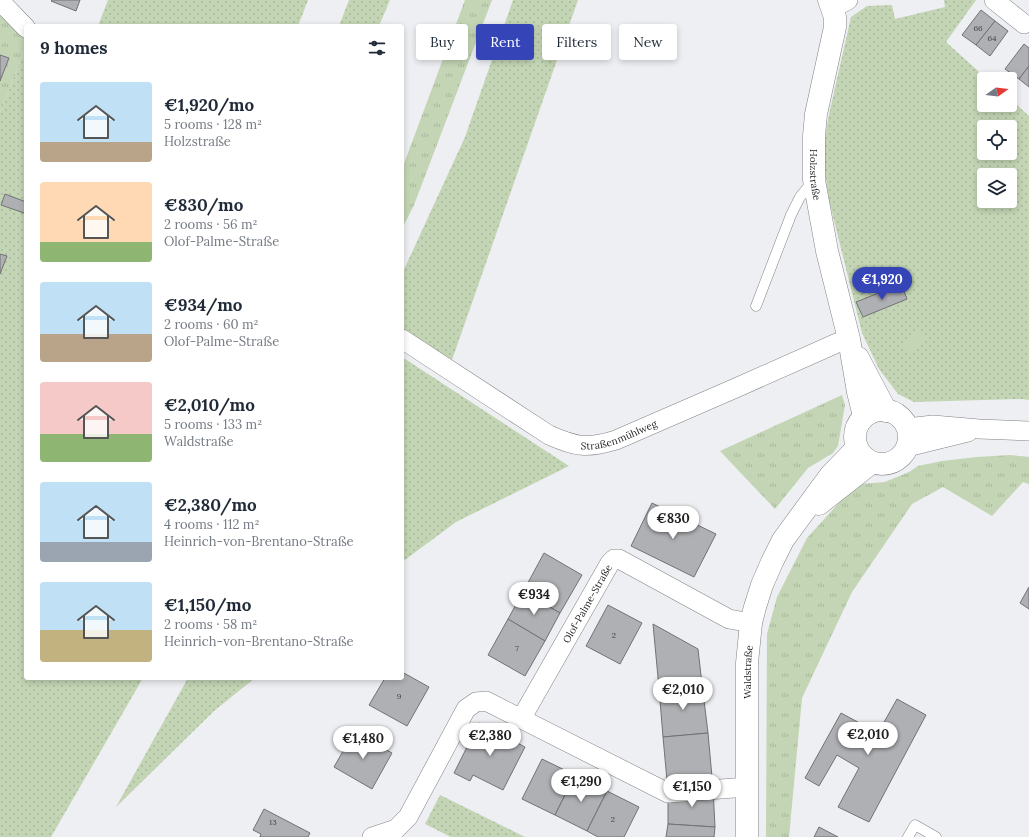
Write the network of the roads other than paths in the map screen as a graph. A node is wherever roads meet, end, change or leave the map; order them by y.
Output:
1 (994, 0) edge
2 (0, 1) edge
3 (837, 3) edge
4 (1027, 24) edge
5 (24, 26) edge
6 (814, 180) junction
7 (756, 306) dead end
8 (849, 339) junction
9 (404, 340) edge
10 (886, 410) junction
11 (864, 416) junction
12 (1029, 431) edge
13 (907, 437) junction
14 (864, 455) junction
15 (751, 623) junction
16 (521, 719) junction
17 (747, 787) junction
18 (403, 833) edge
19 (372, 837) edge
20 (747, 837) edge
21 (908, 837) edge
22 (936, 837) edge

1 - 4 street
2 - 5 street
3 - 6 street, Holzstraße
6 - 7 lane
6 - 8 street, Holzstraße
8 - 9 street, Straßenmühlweg
8 - 10 street, Holzstraße
8 - 11 street, Holzstraße
10 - 11 street
10 - 13 street
11 - 14 street
12 - 13 street
13 - 14 street
14 - 15 street, Waldstraße
15 - 16 street, Olof-Palme-Straße
15 - 17 street, Waldstraße
16 - 17 street
16 - 18 street
17 - 20 street, Waldstraße
18 - 19 street
21 - 22 lane

